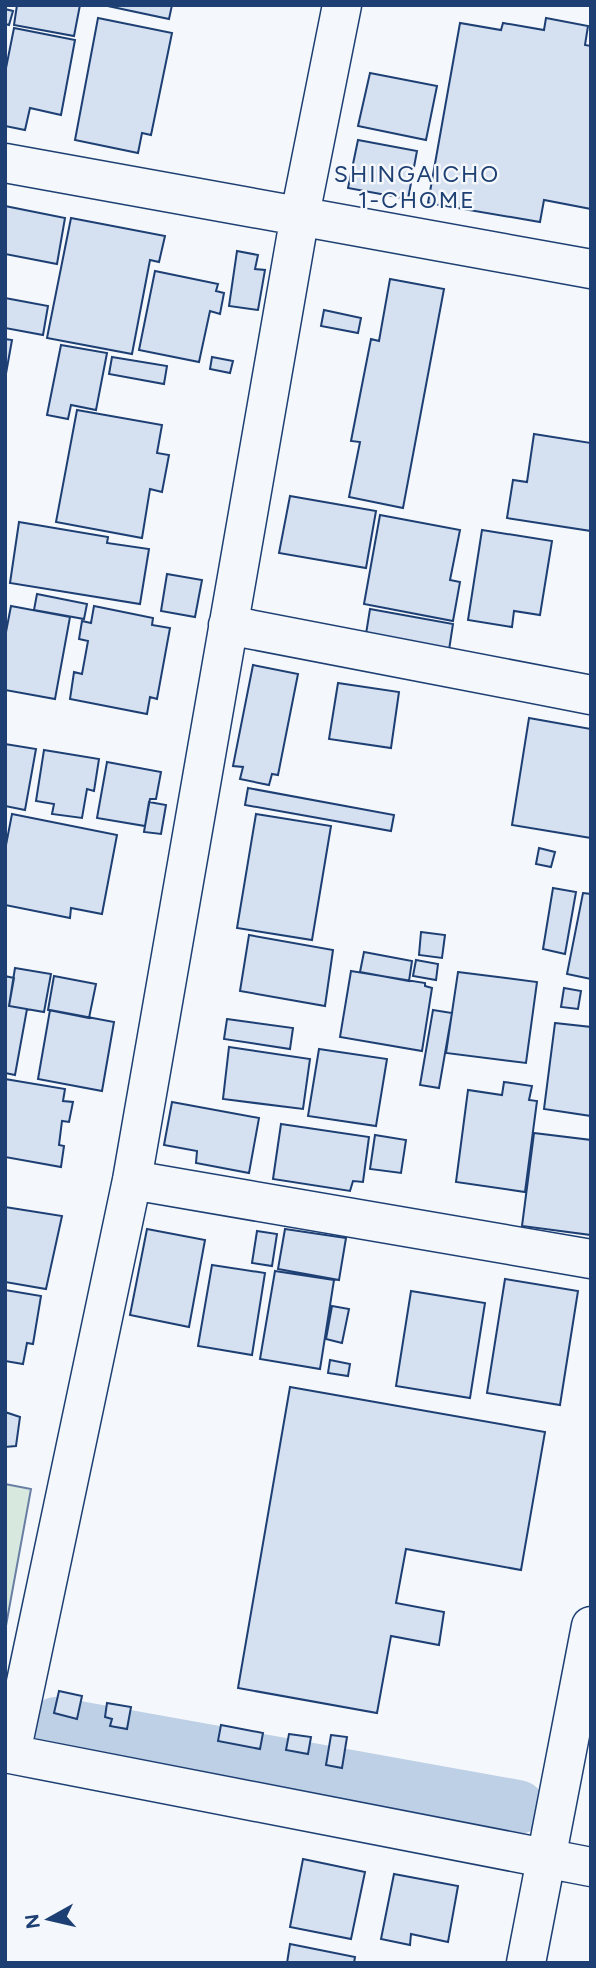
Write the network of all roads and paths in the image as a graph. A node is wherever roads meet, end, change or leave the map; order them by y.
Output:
1 (342, 5) edge
2 (5, 163) edge
3 (300, 215) junction
4 (591, 269) edge
5 (228, 625) junction
6 (591, 695) edge
7 (132, 1180) junction
8 (591, 1259) edge
9 (591, 1626) edge
10 (8, 1753) edge
11 (545, 1858) junction
12 (591, 1867) edge
13 (526, 1963) edge

1 - 3 street
2 - 3 street
3 - 4 street
3 - 5 street
5 - 6 street
5 - 7 street
7 - 8 street
7 - 10 street
9 - 11 street
10 - 11 street
11 - 12 street
11 - 13 street

